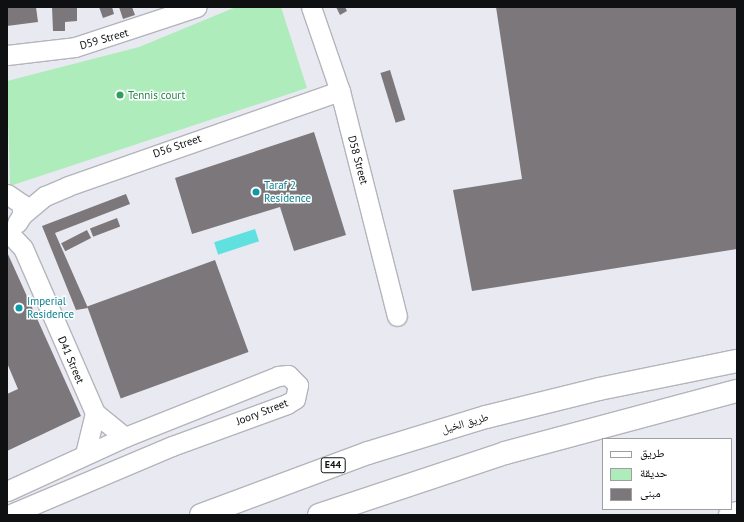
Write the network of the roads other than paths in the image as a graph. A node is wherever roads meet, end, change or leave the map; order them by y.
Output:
1 (197, 7) edge
2 (311, 7) edge
3 (7, 55) edge
4 (340, 90) junction
5 (10, 194) edge
6 (45, 196) junction
7 (17, 220) edge
8 (7, 231) edge
9 (23, 248) junction
10 (397, 316) dead end
11 (737, 361) edge
12 (737, 390) edge
13 (95, 413) junction
14 (126, 437) junction
15 (85, 454) junction
16 (7, 491) edge
17 (737, 513) edge
18 (9, 515) edge
19 (200, 515) edge
20 (319, 515) edge
21 (730, 515) edge

1 - 3 street, D59 Street
2 - 4 street, D58 Street
4 - 6 street, D56 Street
4 - 10 street, D58 Street
5 - 6 street
5 - 7 street, D41 Street
6 - 7 street, D56 Street
7 - 9 street, D41 Street
8 - 9 street, D41 Street
9 - 13 street, D41 Street
11 - 19 highway, طريق الخيل / E44
12 - 20 highway
13 - 14 street, D41 Street
13 - 15 street
14 - 15 street, Joory Street
14 - 18 street, Joory Street
15 - 16 street, Joory Street
17 - 21 highway

